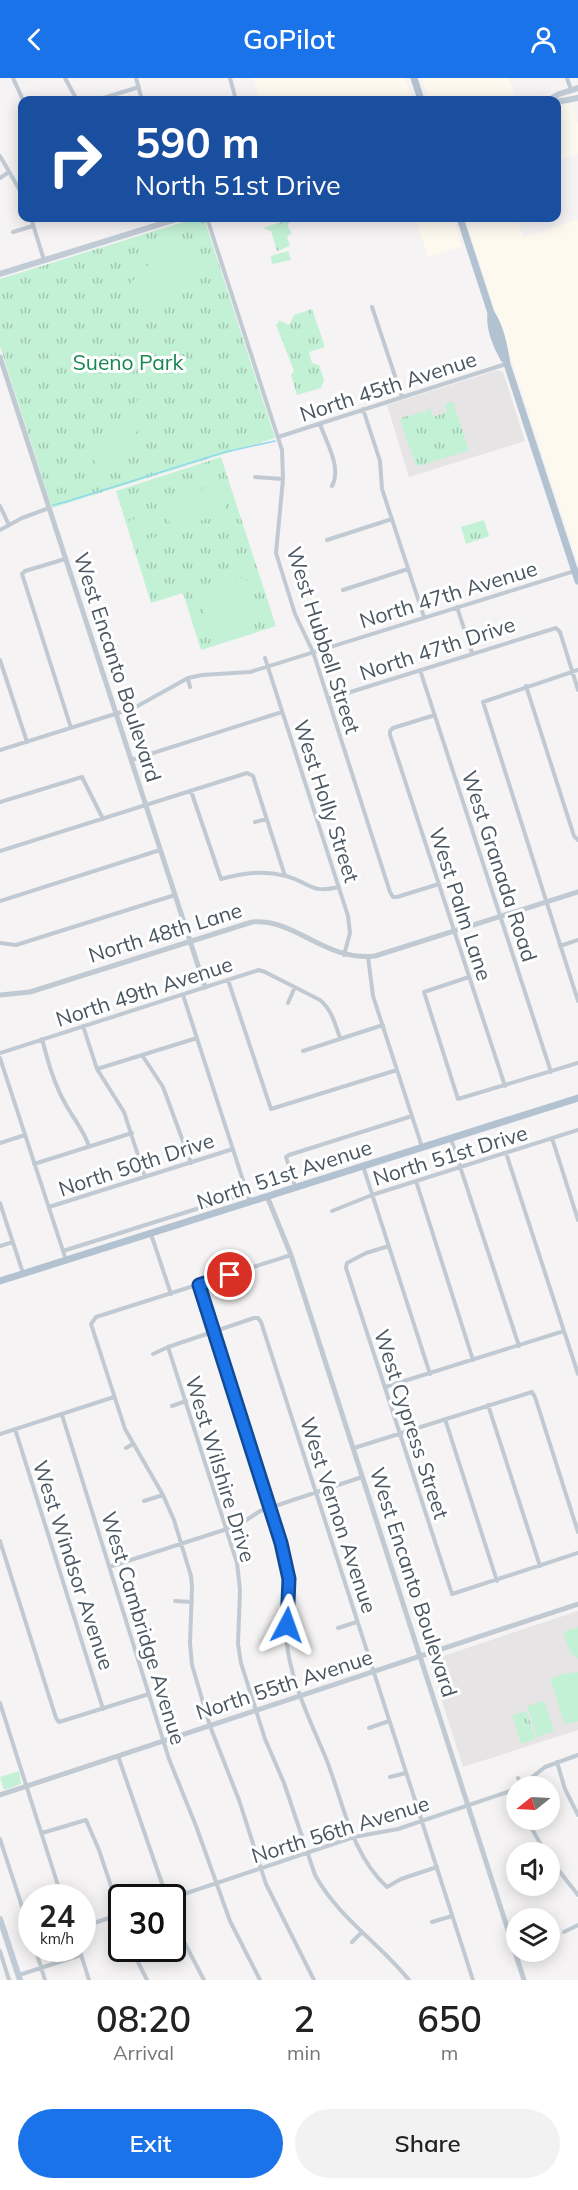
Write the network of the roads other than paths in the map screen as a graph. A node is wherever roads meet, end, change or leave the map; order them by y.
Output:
1 (13, 78) edge
2 (65, 78) edge
3 (136, 78) edge
4 (230, 78) edge
5 (414, 78) edge
6 (567, 78) edge
7 (139, 87) junction
8 (574, 89) edge
9 (559, 94) joint
10 (21, 96) edge
11 (75, 96) edge
12 (110, 96) edge
13 (141, 96) edge
14 (235, 96) edge
15 (420, 96) edge
16 (556, 96) edge
17 (578, 98) edge
18 (561, 100) edge
19 (561, 102) edge
20 (0, 156) edge
21 (10, 172) junction
22 (0, 178) edge
23 (18, 187) edge
24 (32, 222) edge
25 (167, 222) edge
26 (208, 222) edge
27 (461, 222) edge
28 (33, 226) junction
29 (13, 232) dead end
30 (44, 260) junction
31 (0, 274) edge
32 (372, 307) dead end
33 (0, 357) edge
34 (507, 364) junction
35 (402, 397) junction
36 (363, 409) junction
37 (320, 424) junction
38 (278, 437) junction
39 (255, 477) dead end
40 (283, 479) junction
41 (332, 486) dead end
42 (0, 506) edge
43 (49, 508) junction
44 (392, 519) junction
45 (9, 525) junction
46 (0, 530) edge
47 (327, 540) dead end
48 (65, 558) junction
49 (408, 569) junction
50 (576, 570) edge
51 (578, 581) edge
52 (343, 590) dead end
53 (457, 607) junction
54 (424, 617) junction
55 (314, 652) junction
56 (472, 653) junction
57 (265, 658) dead end
58 (0, 660) edge
59 (267, 666) junction
60 (420, 670) junction
61 (578, 670) edge
62 (572, 672) junction
63 (188, 678) junction
64 (526, 686) junction
65 (190, 687) dead end
66 (578, 690) edge
67 (328, 699) junction
68 (282, 712) junction
69 (116, 714) junction
70 (435, 715) junction
71 (71, 728) junction
72 (27, 742) junction
73 (0, 750) edge
74 (131, 760) junction
75 (191, 791) junction
76 (0, 802) edge
77 (146, 806) junction
78 (103, 819) junction
79 (267, 819) junction
80 (255, 822) dead end
81 (577, 840) edge
82 (160, 850) junction
83 (0, 851) edge
84 (285, 876) junction
85 (439, 884) junction
86 (339, 887) junction
87 (578, 891) edge
88 (175, 895) junction
89 (0, 901) edge
90 (546, 902) junction
91 (500, 916) junction
92 (454, 930) junction
93 (578, 940) edge
94 (190, 941) junction
95 (0, 943) edge
96 (560, 946) junction
97 (344, 955) junction
98 (368, 957) junction
99 (469, 977) junction
100 (228, 980) junction
101 (205, 987) junction
102 (295, 987) junction
103 (183, 994) junction
104 (0, 995) edge
105 (578, 1001) edge
106 (288, 1003) dead end
107 (383, 1025) junction
108 (83, 1026) junction
109 (197, 1038) junction
110 (340, 1038) junction
111 (42, 1039) junction
112 (303, 1051) dead end
113 (0, 1053) edge
114 (142, 1055) junction
115 (0, 1058) edge
116 (578, 1063) edge
117 (97, 1069) junction
118 (398, 1070) junction
119 (551, 1072) junction
120 (504, 1086) junction
121 (578, 1098) edge
122 (412, 1116) junction
123 (578, 1130) edge
124 (132, 1133) junction
125 (25, 1135) junction
126 (451, 1138) junction
127 (552, 1138) junction
128 (0, 1143) edge
129 (89, 1146) junction
130 (422, 1147) junction
131 (232, 1149) junction
132 (506, 1153) junction
133 (190, 1163) junction
134 (34, 1164) junction
135 (363, 1166) junction
136 (460, 1167) junction
137 (145, 1177) junction
138 (416, 1181) junction
139 (295, 1187) junction
140 (246, 1193) junction
141 (372, 1195) junction
142 (267, 1196) junction
143 (250, 1202) junction
144 (0, 1203) edge
145 (49, 1207) junction
146 (332, 1211) dead end
147 (578, 1220) edge
148 (151, 1233) junction
149 (13, 1242) junction
150 (0, 1246) edge
151 (389, 1246) junction
152 (63, 1251) junction
153 (291, 1255) junction
154 (66, 1260) junction
155 (23, 1274) junction
156 (0, 1281) edge
157 (199, 1285) junction
158 (171, 1294) junction
159 (214, 1331) junction
160 (564, 1331) junction
161 (519, 1346) junction
162 (168, 1347) junction
163 (153, 1354) dead end
164 (474, 1360) junction
165 (430, 1374) junction
166 (578, 1374) edge
167 (385, 1388) junction
168 (114, 1397) junction
169 (186, 1401) junction
170 (488, 1405) junction
171 (172, 1406) dead end
172 (62, 1414) junction
173 (445, 1419) junction
174 (15, 1430) junction
175 (399, 1433) junction
176 (0, 1434) edge
177 (134, 1444) junction
178 (126, 1448) dead end
179 (354, 1448) junction
180 (363, 1477) junction
181 (316, 1492) junction
182 (163, 1495) junction
183 (144, 1501) dead end
184 (270, 1508) junction
185 (227, 1529) junction
186 (578, 1532) edge
187 (0, 1541) edge
188 (181, 1544) junction
189 (578, 1552) edge
190 (540, 1566) junction
191 (109, 1567) junction
192 (496, 1581) junction
193 (175, 1601) dead end
194 (192, 1602) junction
195 (578, 1604) edge
196 (357, 1623) junction
197 (338, 1628) dead end
198 (421, 1656) junction
199 (374, 1672) junction
200 (149, 1694) junction
201 (302, 1695) junction
202 (0, 1703) edge
203 (103, 1709) junction
204 (257, 1710) junction
205 (389, 1722) junction
206 (210, 1726) junction
207 (369, 1728) dead end
208 (164, 1742) junction
209 (578, 1755) edge
210 (118, 1756) junction
211 (557, 1762) junction
212 (406, 1773) junction
213 (534, 1776) edge
214 (390, 1777) dead end
215 (27, 1786) junction
216 (506, 1793) edge
217 (0, 1795) edge
218 (468, 1806) junction
219 (578, 1815) edge
220 (422, 1821) junction
221 (42, 1833) junction
222 (354, 1837) junction
223 (0, 1839) edge
224 (308, 1852) junction
225 (437, 1867) junction
226 (261, 1868) junction
227 (560, 1872) edge
228 (215, 1883) junction
229 (58, 1884) edge
230 (110, 1884) edge
231 (165, 1884) edge
232 (186, 1893) edge
233 (18, 1894) edge
234 (578, 1895) edge
235 (452, 1916) junction
236 (0, 1919) edge
237 (432, 1922) dead end
238 (578, 1925) edge
239 (362, 1932) junction
240 (564, 1932) dead end
241 (352, 1942) dead end
242 (186, 1946) edge
243 (0, 1951) edge
244 (39, 1962) edge
245 (58, 1962) edge
246 (83, 1962) edge
247 (138, 1962) edge
248 (41, 1967) junction
249 (19, 1978) edge
250 (9, 1980) edge
251 (45, 1980) edge
252 (89, 1980) edge
253 (147, 1980) edge
254 (204, 1980) edge
255 (260, 1980) edge
256 (314, 1980) edge
257 (409, 1980) edge
258 (473, 1980) edge
259 (524, 1980) edge

1 - 10 street
2 - 11 street
3 - 7 street
4 - 14 street
5 - 15 main road
6 - 8 street
7 - 12 street
7 - 13 street
8 - 9 main road
8 - 18 main road
9 - 16 main road
17 - 19 main road
20 - 21 street
21 - 22 street
21 - 23 street
24 - 28 street
25 - 30 main road
26 - 38 street, West Hubbell Street
27 - 34 main road
28 - 29 street
28 - 30 street
30 - 31 main road
32 - 35 street
33 - 43 street, West Encanto Boulevard
34 - 35 street, North 45th Avenue
34 - 50 main road
35 - 36 street, North 45th Avenue
36 - 37 street, North 45th Avenue
36 - 44 street
37 - 38 street, North 45th Avenue
37 - 41 street
38 - 40 street, West Hubbell Street
39 - 40 street
40 - 55 street, West Hubbell Street
42 - 45 street
43 - 45 street
43 - 48 street, West Encanto Boulevard
44 - 47 street
44 - 49 street
45 - 46 street
48 - 69 street, West Encanto Boulevard
48 - 71 street
49 - 52 street
49 - 54 street
50 - 51 main road
50 - 53 street, North 47th Avenue
53 - 54 street, North 47th Avenue
53 - 56 street
54 - 55 street, North 47th Avenue
55 - 59 street, North 47th Avenue
55 - 67 street, West Hubbell Street
56 - 60 street, North 47th Drive
56 - 62 street, North 47th Drive
57 - 59 street, West Holly Street
58 - 72 street
59 - 63 street, North 47th Avenue
59 - 68 street, West Holly Street
60 - 67 street, North 47th Drive
60 - 70 street, West Granada Road
61 - 62 street
62 - 64 street
62 - 66 street
63 - 65 street
63 - 69 street, North 47th Avenue
64 - 81 street
64 - 90 street
67 - 85 street, West Hubbell Street
68 - 74 street
68 - 86 street, West Holly Street
69 - 71 street, North 47th Avenue
69 - 74 street, West Encanto Boulevard
70 - 85 street, West Palm Lane
70 - 91 street, West Granada Road
71 - 72 street, North 47th Avenue
72 - 73 street, North 47th Avenue
74 - 77 street, West Encanto Boulevard
75 - 77 street
75 - 79 street
75 - 84 street
76 - 78 street
77 - 78 street
77 - 82 street, West Encanto Boulevard
78 - 83 street
79 - 80 street
79 - 84 street
82 - 88 street, West Encanto Boulevard
82 - 89 street
84 - 86 street
85 - 92 street, West Palm Lane
86 - 97 street, West Holly Street
87 - 90 street, North 48th Lane
88 - 94 street, West Encanto Boulevard
88 - 95 street
90 - 91 street, North 48th Lane
90 - 96 street
91 - 92 street, North 48th Lane
91 - 119 street, West Granada Road
92 - 98 street, North 48th Lane
92 - 99 street, West Palm Lane
93 - 96 street
94 - 97 street, North 48th Lane
94 - 101 street, West Encanto Boulevard
94 - 104 street, North 48th Lane
96 - 105 street
97 - 98 street, North 48th Lane
98 - 107 street
99 - 120 street, West Palm Lane
99 - 120 street
100 - 101 street, North 49th Avenue
100 - 102 street, North 49th Avenue
100 - 118 street
101 - 103 street, North 49th Avenue
102 - 106 street
102 - 110 street, North 49th Avenue
103 - 108 street, North 49th Avenue
103 - 109 street
107 - 110 street
107 - 118 street
108 - 111 street, North 49th Avenue
108 - 117 street
109 - 114 street
109 - 131 street
110 - 112 street
111 - 113 street, North 49th Avenue
111 - 129 street
114 - 117 street
114 - 133 street
115 - 125 street
116 - 119 street
117 - 124 street
118 - 122 street
119 - 120 street
121 - 126 main road, North 51st Avenue
122 - 130 street
122 - 139 street
123 - 127 street, North 51st Drive
124 - 129 street
124 - 137 street
125 - 128 street
125 - 134 street
126 - 130 main road, North 51st Avenue
126 - 136 street
127 - 132 street, North 51st Drive
127 - 147 street
129 - 134 street
130 - 135 main road, North 51st Avenue
131 - 133 street, North 50th Drive
131 - 140 street
132 - 136 street, North 51st Drive
132 - 160 street
133 - 137 street, North 50th Drive
134 - 145 street
135 - 139 main road, North 51st Avenue
135 - 141 street
136 - 138 street, North 51st Drive
136 - 161 street
137 - 145 street, North 50th Drive
138 - 141 street, North 51st Drive
138 - 164 street
139 - 142 main road, North 51st Avenue
140 - 143 street
140 - 152 street, North 51st Avenue
141 - 146 street, North 51st Drive
141 - 151 street
142 - 143 main road, North 51st Avenue
142 - 153 street, West Encanto Boulevard
143 - 148 main road, North 51st Avenue
144 - 149 street
145 - 152 street
148 - 154 main road, North 51st Avenue
148 - 158 street
149 - 150 street
149 - 155 street
151 - 165 street
151 - 167 street, West Cypress Street
152 - 154 street
153 - 157 street
153 - 179 street, West Encanto Boulevard
154 - 155 main road, North 51st Avenue
155 - 156 main road, North 51st Avenue
157 - 158 street
157 - 159 street
158 - 168 street
159 - 162 street
159 - 181 street, West Vernon Avenue
159 - 184 street
160 - 161 street
160 - 166 street
161 - 164 street
162 - 163 street
162 - 169 street, West Wilshire Drive
164 - 165 street
165 - 167 street
167 - 175 street, West Cypress Street
168 - 172 street
168 - 177 street
169 - 171 street
169 - 185 street, West Wilshire Drive
170 - 173 street
170 - 186 street
170 - 190 street
172 - 174 street
172 - 191 street, West Cambridge Avenue
173 - 175 street
173 - 192 street
174 - 176 street
174 - 203 street, West Windsor Avenue
175 - 179 street
175 - 192 street, West Cypress Street
177 - 178 street
177 - 182 street
179 - 180 street, West Encanto Boulevard
180 - 181 street
180 - 198 street, West Encanto Boulevard
181 - 184 street
181 - 196 street, West Vernon Avenue
182 - 183 street
182 - 188 street
184 - 185 street
184 - 201 street
185 - 188 street
185 - 204 street, West Wilshire Drive
187 - 203 street
188 - 191 street
188 - 194 street
189 - 190 street
190 - 192 street
191 - 200 street, West Cambridge Avenue
193 - 194 street
194 - 206 street
195 - 198 street, North 55th Avenue
196 - 197 street
196 - 199 street, West Vernon Avenue
198 - 199 street, North 55th Avenue
198 - 218 street, West Encanto Boulevard
199 - 201 street, North 55th Avenue
199 - 205 street, West Vernon Avenue
200 - 203 street
200 - 208 street, West Cambridge Avenue
201 - 204 street, North 55th Avenue
201 - 222 street
202 - 215 street
204 - 206 street, North 55th Avenue
204 - 224 street, West Wilshire Drive
205 - 207 street
205 - 212 street, West Vernon Avenue
206 - 208 street, North 55th Avenue
206 - 226 street
208 - 210 street, North 55th Avenue
208 - 228 street, West Cambridge Avenue
209 - 211 street
210 - 215 street, North 55th Avenue
210 - 231 street
211 - 213 street
211 - 219 street
212 - 214 street
212 - 220 street, West Vernon Avenue
215 - 217 street, North 55th Avenue
215 - 221 street
216 - 218 street, North 56th Avenue
218 - 220 street, North 56th Avenue
218 - 259 street, West Encanto Boulevard
220 - 222 street, North 56th Avenue
220 - 225 street, West Vernon Avenue
221 - 229 street
221 - 230 street
222 - 224 street, North 56th Avenue
222 - 225 street
223 - 233 street
224 - 226 street, North 56th Avenue
224 - 239 street, West Wilshire Drive
225 - 235 street, West Vernon Avenue
226 - 228 street, North 56th Avenue
226 - 256 street
227 - 234 street
228 - 232 street, North 56th Avenue
228 - 255 street, West Cambridge Avenue
235 - 237 street
235 - 258 street, West Vernon Avenue
236 - 249 main road
238 - 240 street
239 - 241 street
239 - 257 street, West Wilshire Drive
242 - 254 street
243 - 250 street
244 - 248 street
245 - 248 street
246 - 252 street
247 - 253 street
248 - 249 street
248 - 251 street

